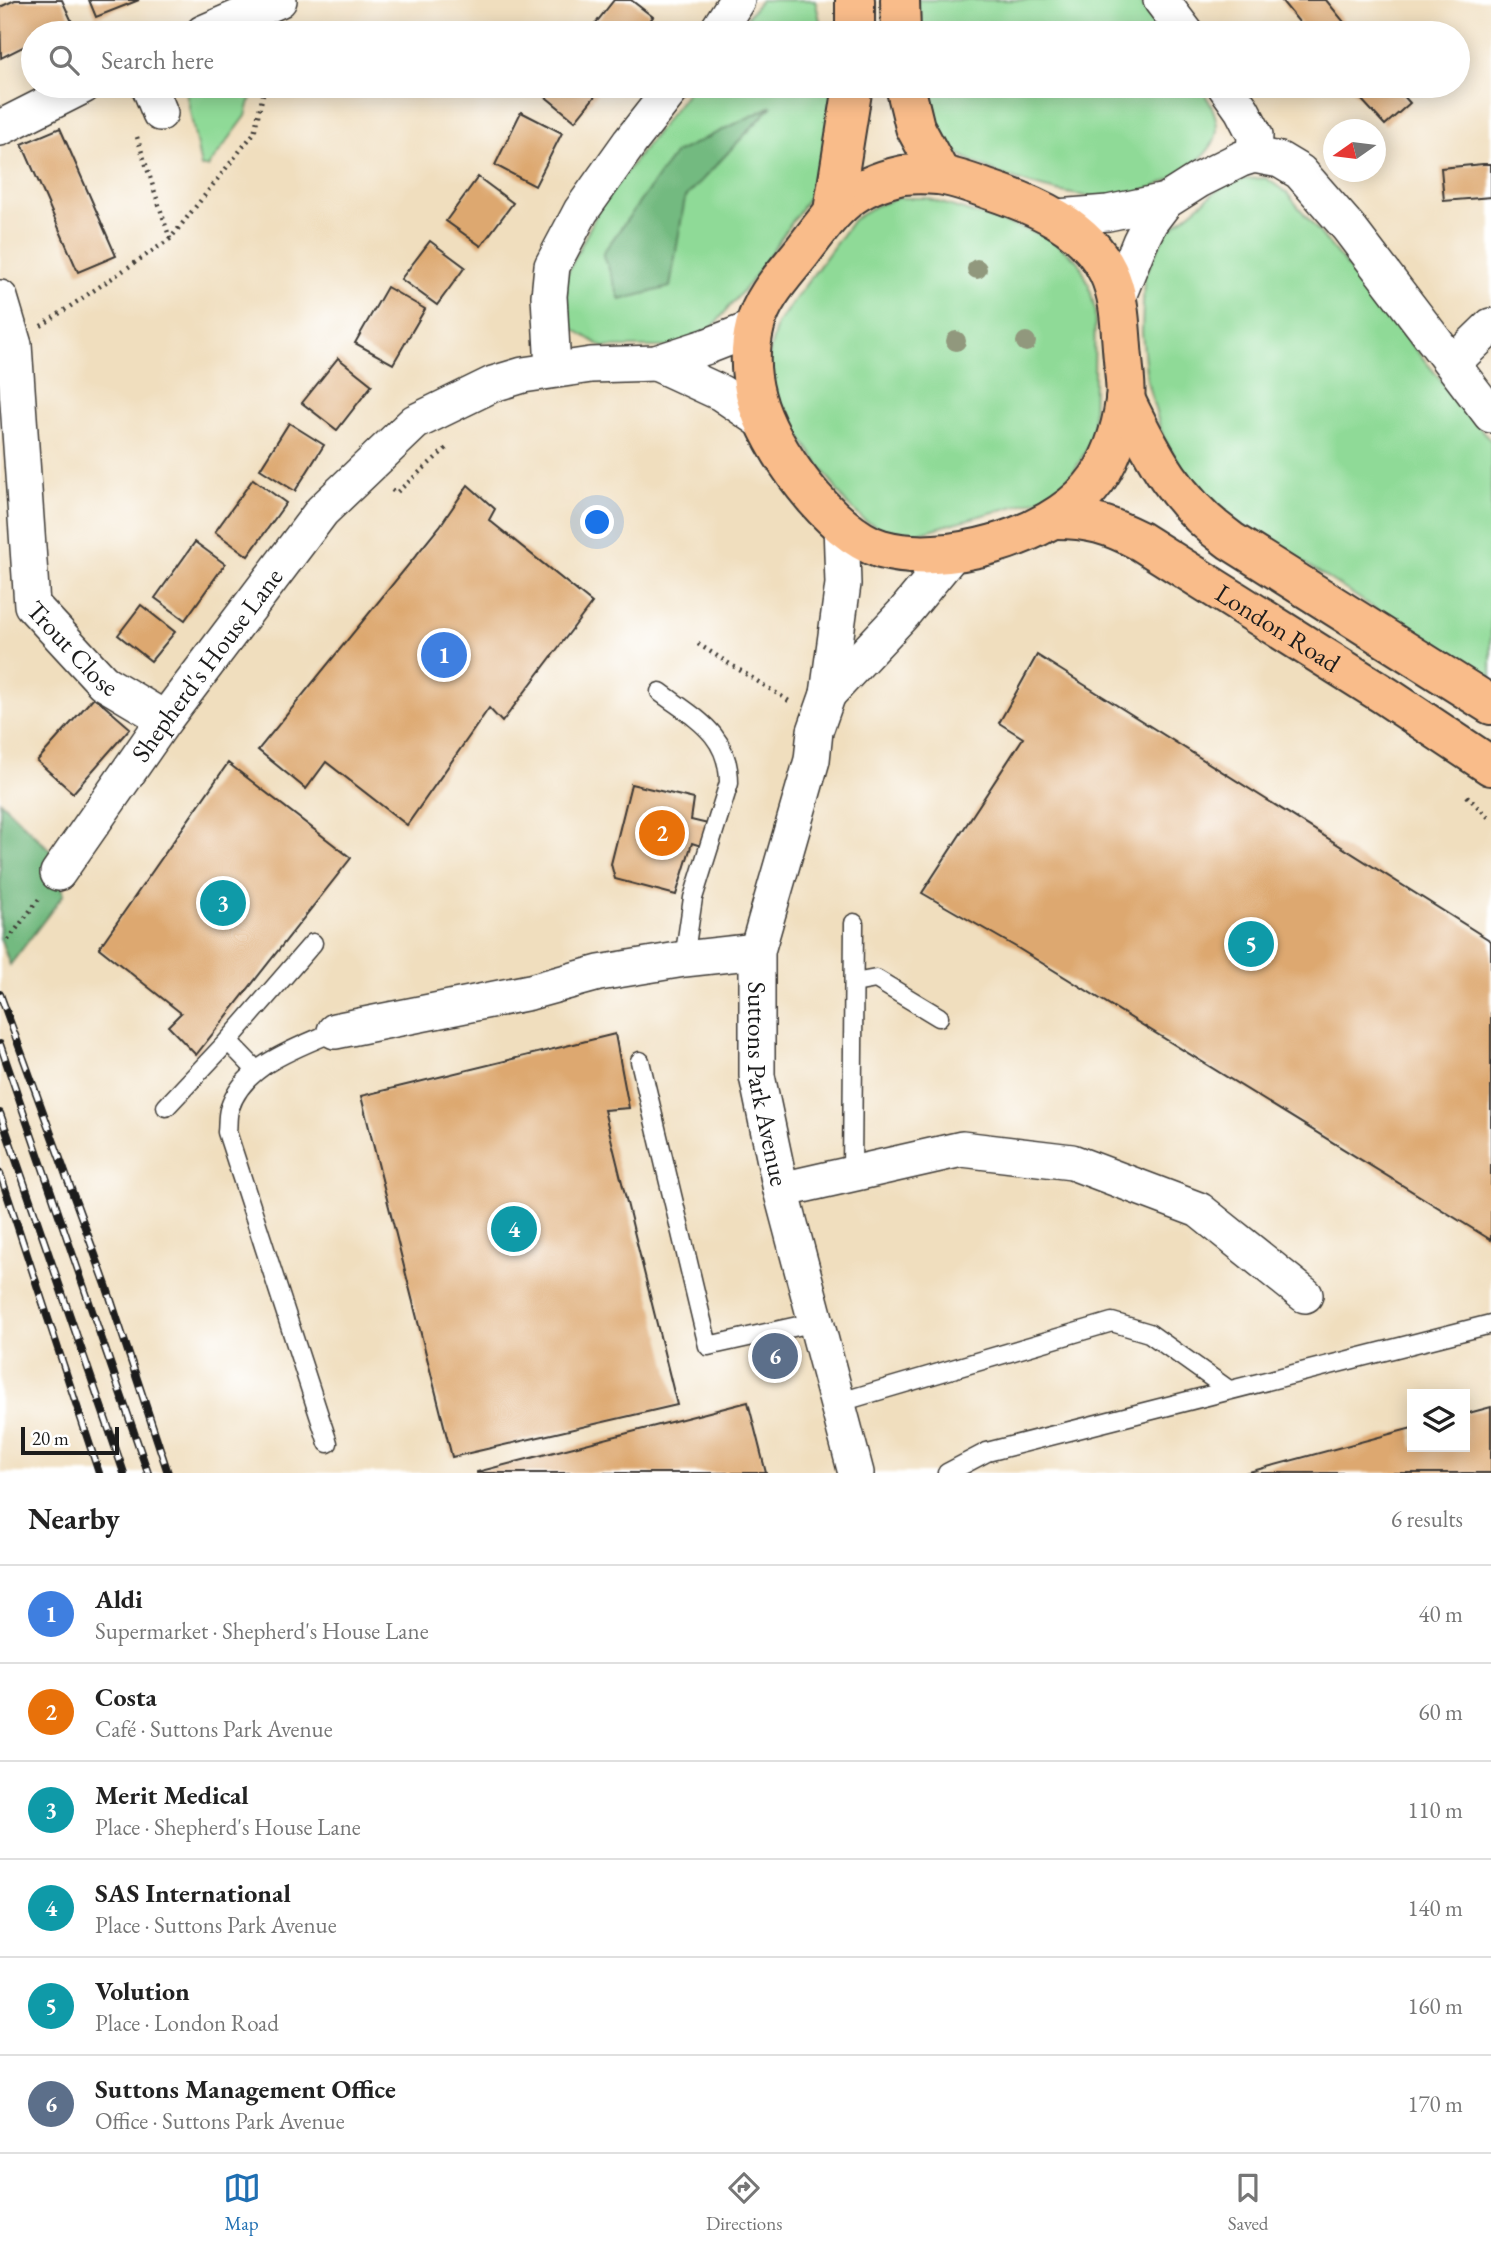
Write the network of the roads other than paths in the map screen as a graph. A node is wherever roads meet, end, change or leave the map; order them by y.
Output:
1 (278, 0) edge
2 (737, 0) edge
3 (855, 0) edge
4 (900, 0) edge
5 (1161, 0) edge
6 (230, 21) edge
7 (724, 21) edge
8 (855, 21) edge
9 (901, 21) edge
10 (1177, 21) edge
11 (59, 98) edge
12 (665, 98) edge
13 (851, 98) edge
14 (908, 98) edge
15 (1234, 98) edge
16 (0, 128) edge
17 (1254, 155) junction
18 (941, 175) junction
19 (1166, 201) junction
20 (833, 211) junction
21 (1056, 217) junction
22 (0, 298) edge
23 (1117, 299) junction
24 (1491, 326) edge
25 (754, 328) junction
26 (656, 363) junction
27 (1452, 363) junction
28 (553, 369) junction
29 (1125, 399) junction
30 (1491, 415) edge
31 (765, 423) junction
32 (1055, 519) junction
33 (841, 524) junction
34 (955, 551) junction
35 (660, 692) dead end
36 (828, 694) junction
37 (1491, 705) edge
38 (165, 719) junction
39 (1491, 766) edge
40 (58, 873) road end
41 (855, 923) dead end
42 (313, 943) dead end
43 (757, 951) junction
44 (684, 959) junction
45 (854, 983) junction
46 (939, 1017) dead end
47 (335, 1031) joint
48 (228, 1041) junction
49 (640, 1060) dead end
50 (256, 1070) junction
51 (166, 1107) dead end
52 (852, 1174) junction
53 (782, 1190) junction
54 (1304, 1295) dead end
55 (816, 1322) junction
56 (1491, 1324) edge
57 (1229, 1390) junction
58 (838, 1403) junction
59 (328, 1443) dead end
60 (856, 1473) edge
61 (947, 1473) edge

1 - 6 street
2 - 7 street
3 - 8 main road
4 - 9 main road
5 - 10 street
11 - 16 street
12 - 28 street
13 - 20 main road
14 - 18 main road
15 - 17 street
17 - 19 street
17 - 27 street
18 - 20 main road
18 - 21 main road
19 - 21 street
19 - 23 street
20 - 25 main road
21 - 23 main road
22 - 38 street, Trout Close
23 - 29 main road
24 - 27 street
25 - 26 street, Shepherd's House Lane
25 - 31 main road
26 - 28 street, Shepherd's House Lane
26 - 31 street, Shepherd's House Lane
27 - 30 street
28 - 38 street, Shepherd's House Lane
29 - 32 main road
29 - 37 main road, London Road
31 - 33 main road
32 - 34 main road
32 - 39 main road, London Road
33 - 34 main road
33 - 36 street, Suttons Park Avenue
34 - 36 street, Suttons Park Avenue
35 - 44 lane
36 - 43 street, Suttons Park Avenue
38 - 40 street, Shepherd's House Lane
41 - 45 lane
42 - 48 lane
43 - 44 street
43 - 53 street, Suttons Park Avenue
44 - 47 street
45 - 46 lane
45 - 52 lane
47 - 50 lane
48 - 50 lane
48 - 51 lane
49 - 55 lane
50 - 59 lane
52 - 53 street
52 - 54 street
53 - 55 street, Suttons Park Avenue
55 - 58 street, Suttons Park Avenue
56 - 57 lane
57 - 58 lane
57 - 61 lane
58 - 60 street, Suttons Park Avenue

